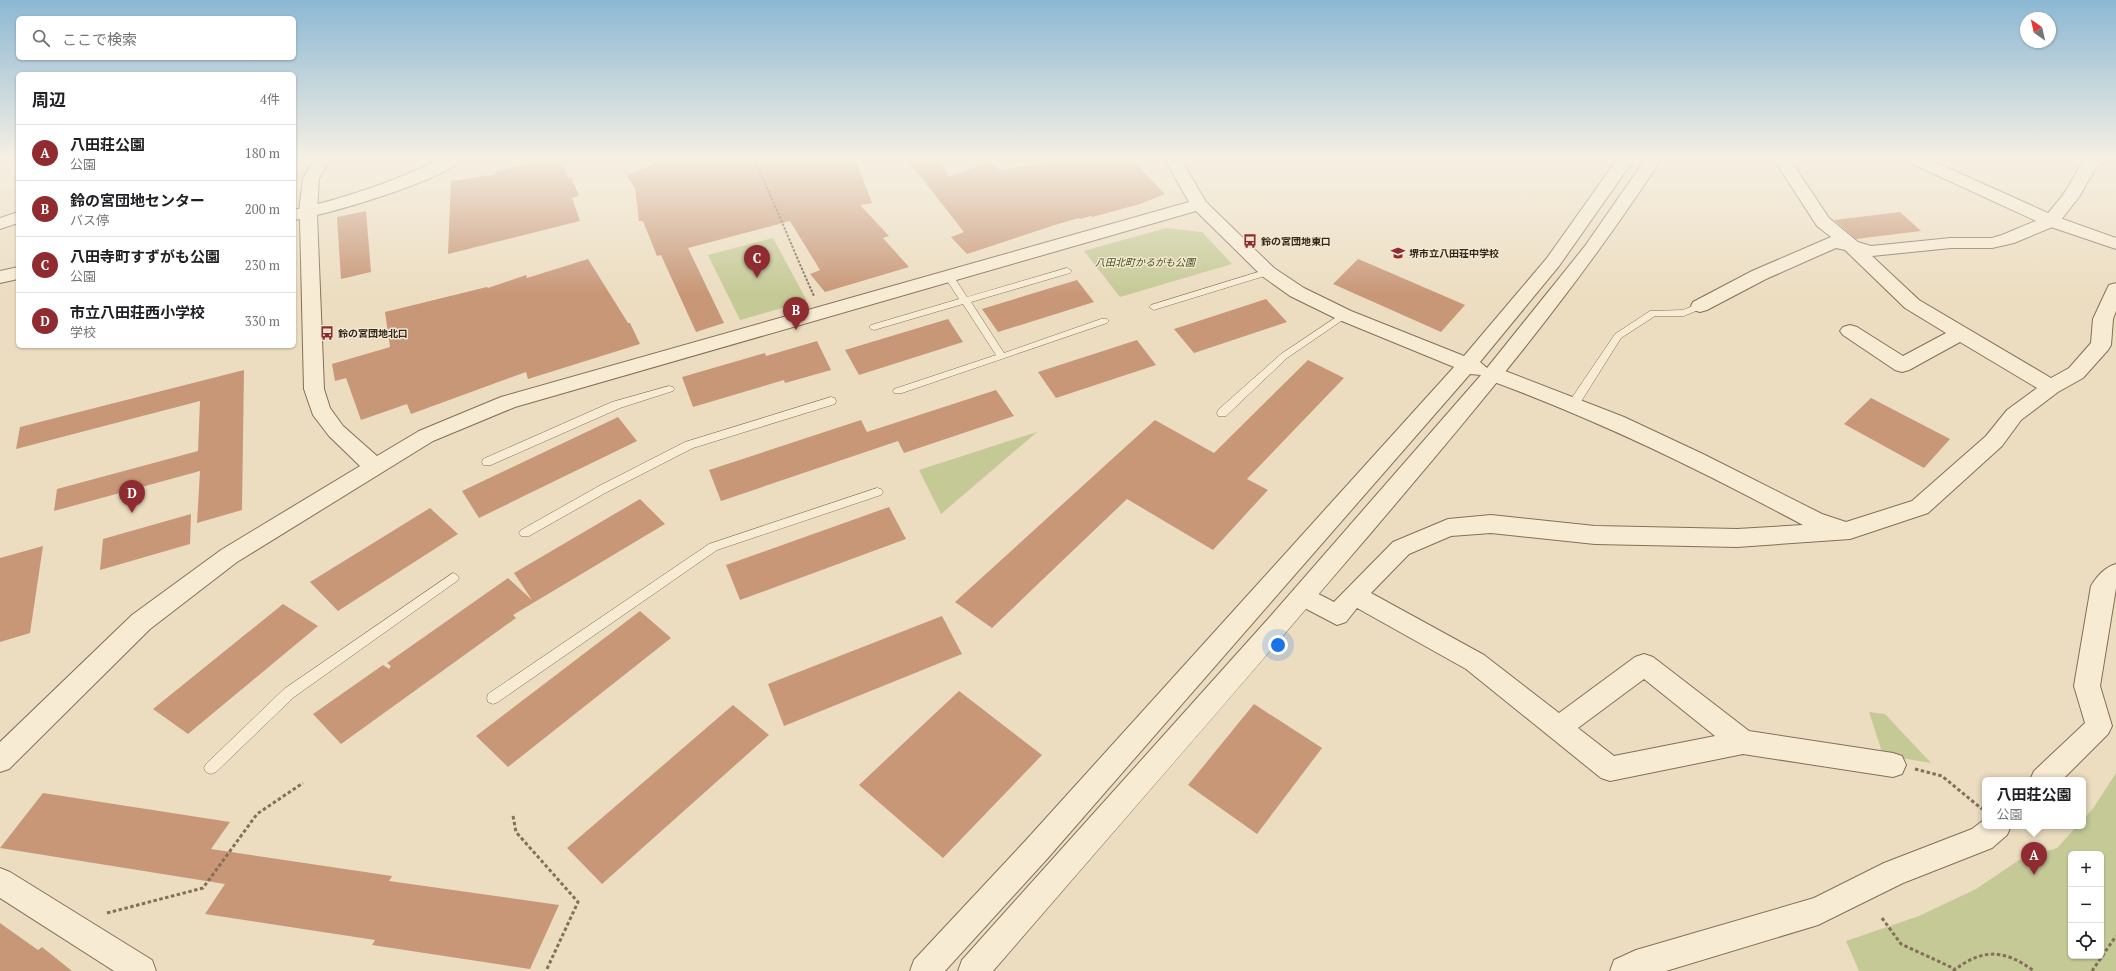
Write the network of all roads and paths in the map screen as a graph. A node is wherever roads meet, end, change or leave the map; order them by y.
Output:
1 (304, 203) edge
2 (335, 203) edge
3 (775, 203) edge
4 (1595, 203) edge
5 (1625, 203) edge
6 (1811, 203) edge
7 (2010, 203) edge
8 (2064, 203) edge
9 (1199, 205) joint
10 (301, 213) edge
11 (16, 218) edge
12 (2050, 222) junction
13 (0, 224) edge
14 (2116, 244) edge
15 (1850, 245) junction
16 (1067, 270) dead end
17 (1268, 272) junction
18 (16, 273) edge
19 (949, 276) junction
20 (0, 277) edge
21 (2116, 290) edge
22 (814, 296) dead end
23 (966, 301) junction
24 (1700, 306) joint
25 (1154, 307) dead end
26 (1344, 316) junction
27 (1104, 321) dead end
28 (874, 327) dead end
29 (1850, 332) dead end
30 (1962, 333) junction
31 (2108, 347) edge
32 (1002, 357) junction
33 (1466, 365) junction
34 (1493, 374) junction
35 (2051, 387) junction
36 (669, 389) dead end
37 (898, 391) dead end
38 (831, 401) dead end
39 (1573, 405) junction
40 (1222, 414) dead end
41 (487, 462) dead end
42 (375, 466) junction
43 (877, 492) dead end
44 (1850, 530) junction
45 (526, 533) dead end
46 (2116, 573) edge
47 (453, 578) dead end
48 (1354, 595) junction
49 (1303, 596) junction
50 (493, 698) dead end
51 (1560, 727) junction
52 (1743, 742) junction
53 (0, 760) edge
54 (1902, 767) joint
55 (212, 768) dead end
56 (2047, 777) edge
57 (303, 783) dead end
58 (1982, 809) edge
59 (513, 816) dead end
60 (1994, 829) edge
61 (0, 882) edge
62 (107, 912) dead end
63 (1882, 918) dead end
64 (2116, 936) edge
65 (1954, 970) edge
66 (141, 971) edge
67 (546, 971) edge
68 (926, 971) edge
69 (973, 971) edge
70 (1625, 971) edge
71 (2034, 971) edge
72 (2092, 971) edge

1 - 10 street
2 - 10 street
3 - 22 path
4 - 33 street
5 - 34 street
6 - 15 street
7 - 12 street
8 - 12 street
9 - 17 street
9 - 19 street
10 - 42 street
11 - 13 street
12 - 14 street
12 - 15 street
15 - 24 street
15 - 30 street
16 - 23 lane
17 - 25 lane
17 - 26 street
18 - 20 street
19 - 23 lane
19 - 42 street
21 - 31 street
23 - 28 lane
23 - 32 lane
24 - 39 lane
26 - 33 street
26 - 40 lane
27 - 32 lane
29 - 30 street
30 - 35 street
31 - 35 street
32 - 37 lane
33 - 34 street
33 - 68 street
34 - 39 street
34 - 49 street
35 - 44 street
36 - 41 lane
38 - 45 lane
39 - 44 street
42 - 53 street
43 - 50 lane
44 - 48 street
46 - 56 street
47 - 55 lane
48 - 49 street
48 - 51 street
49 - 69 street
51 - 52 street
51 - 52 street
52 - 54 street
54 - 58 path
57 - 62 path
59 - 67 path
60 - 70 street
61 - 66 street
63 - 65 path
64 - 72 path
65 - 71 path

